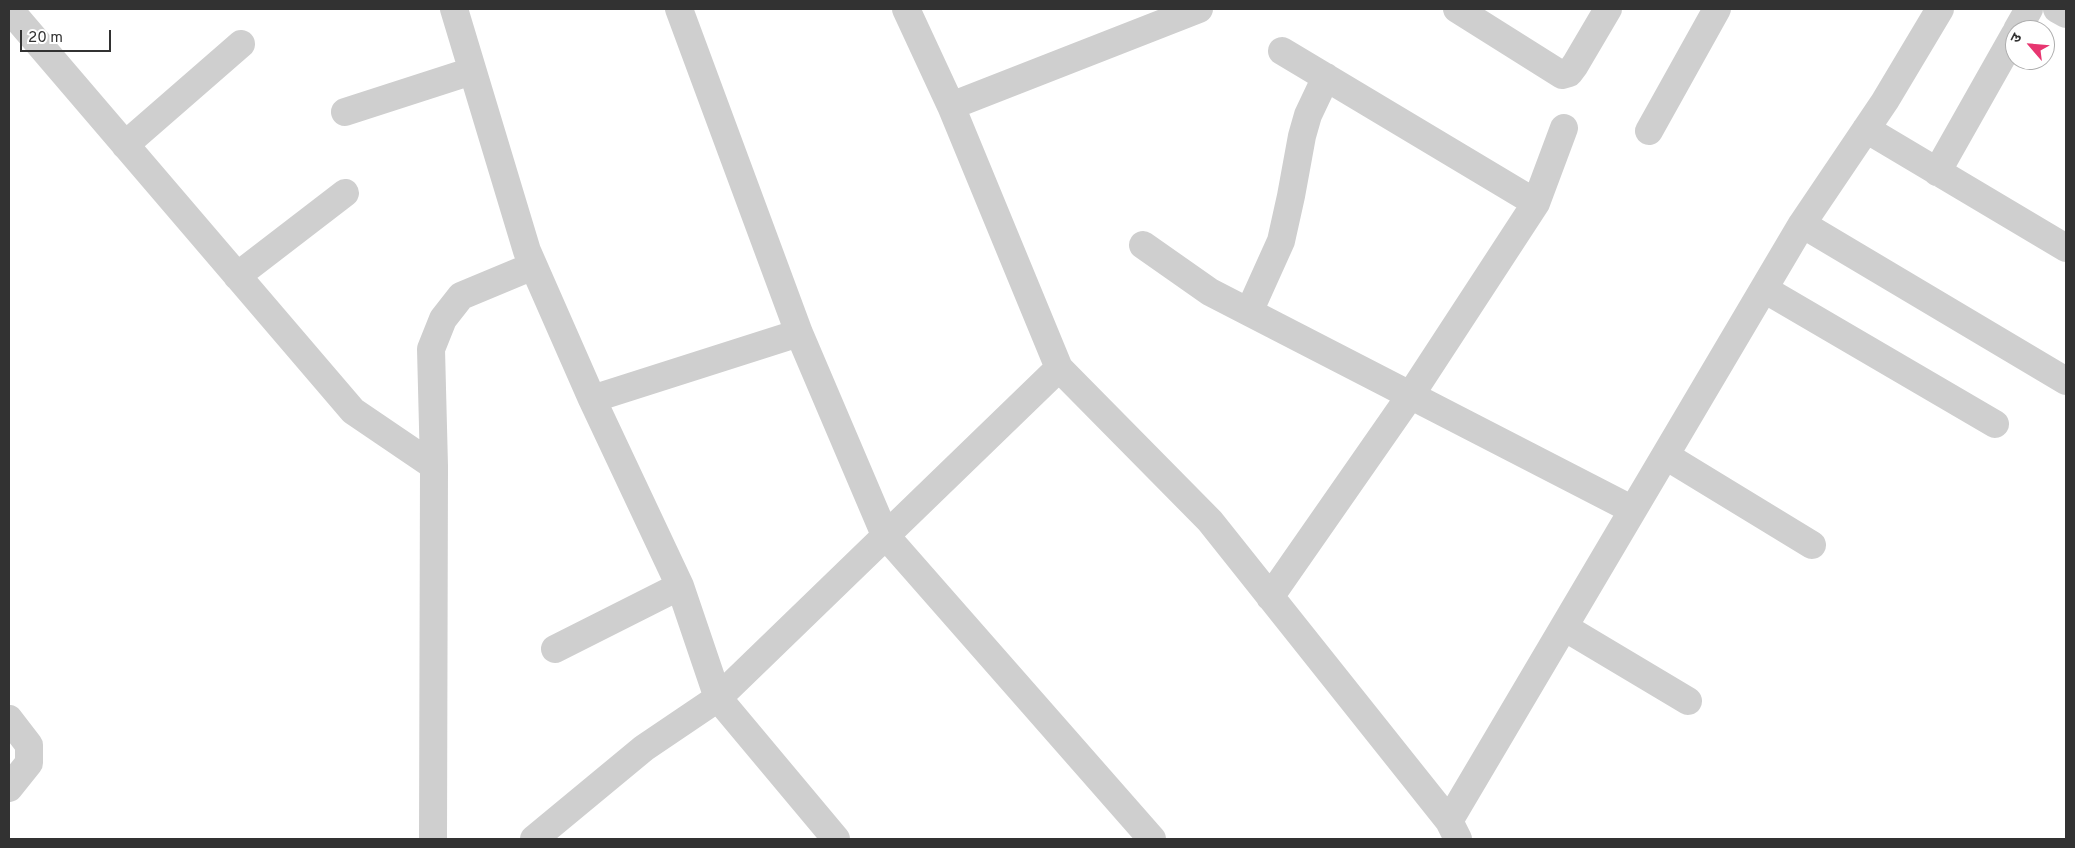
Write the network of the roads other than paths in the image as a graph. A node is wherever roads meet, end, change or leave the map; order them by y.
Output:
1 (9, 9) edge
2 (454, 9) edge
3 (679, 9) edge
4 (906, 9) edge
5 (1198, 9) edge
6 (1457, 9) edge
7 (1608, 9) edge
8 (1717, 9) edge
9 (1940, 9) edge
10 (2029, 9) edge
11 (2057, 9) edge
12 (2066, 14) edge
13 (2023, 20) edge
14 (241, 44) dead end
15 (1282, 50) dead end
16 (2005, 52) edge
17 (472, 71) junction
18 (1326, 76) junction
19 (951, 106) junction
20 (345, 112) dead end
21 (1564, 128) dead end
22 (1866, 129) junction
23 (1649, 131) dead end
24 (125, 145) junction
25 (1937, 172) junction
26 (345, 193) dead end
27 (1536, 203) junction
28 (1802, 224) junction
29 (1143, 245) dead end
30 (2066, 248) edge
31 (533, 266) junction
32 (236, 276) junction
33 (1764, 289) junction
34 (1249, 312) junction
35 (799, 332) junction
36 (1059, 368) junction
37 (2066, 381) edge
38 (1410, 396) junction
39 (592, 400) junction
40 (1995, 424) dead end
41 (1666, 456) junction
42 (434, 466) junction
43 (1633, 510) junction
44 (885, 535) junction
45 (1812, 545) dead end
46 (680, 586) junction
47 (1270, 597) junction
48 (1564, 627) junction
49 (556, 649) dead end
50 (718, 698) junction
51 (1688, 701) dead end
52 (9, 719) edge
53 (9, 788) edge
54 (1453, 830) edge
55 (434, 839) edge
56 (534, 839) edge
57 (836, 839) edge
58 (1152, 839) edge

1 - 24 street
2 - 17 street
3 - 35 street
4 - 19 street
5 - 19 street
6 - 7 street
8 - 23 street
9 - 22 street
10 - 13 street
11 - 12 street
14 - 24 street
15 - 18 street
16 - 25 street
17 - 20 street
17 - 31 street
18 - 27 street
18 - 34 street
19 - 36 street
21 - 27 street
22 - 25 street
22 - 28 street
24 - 32 street
25 - 30 street
26 - 32 street
27 - 38 street
28 - 33 street
28 - 37 street
29 - 34 street
31 - 39 street
31 - 42 street
32 - 42 street
33 - 40 street
33 - 41 street
34 - 38 street
35 - 39 street
35 - 44 street
36 - 44 street
36 - 47 street
38 - 43 street
38 - 47 street
39 - 46 street
41 - 43 street
41 - 45 street
42 - 55 street
43 - 48 street
44 - 50 street
44 - 58 street
46 - 49 street
46 - 50 street
47 - 54 street
48 - 51 street
48 - 54 street
50 - 56 street
50 - 57 street
52 - 53 street

